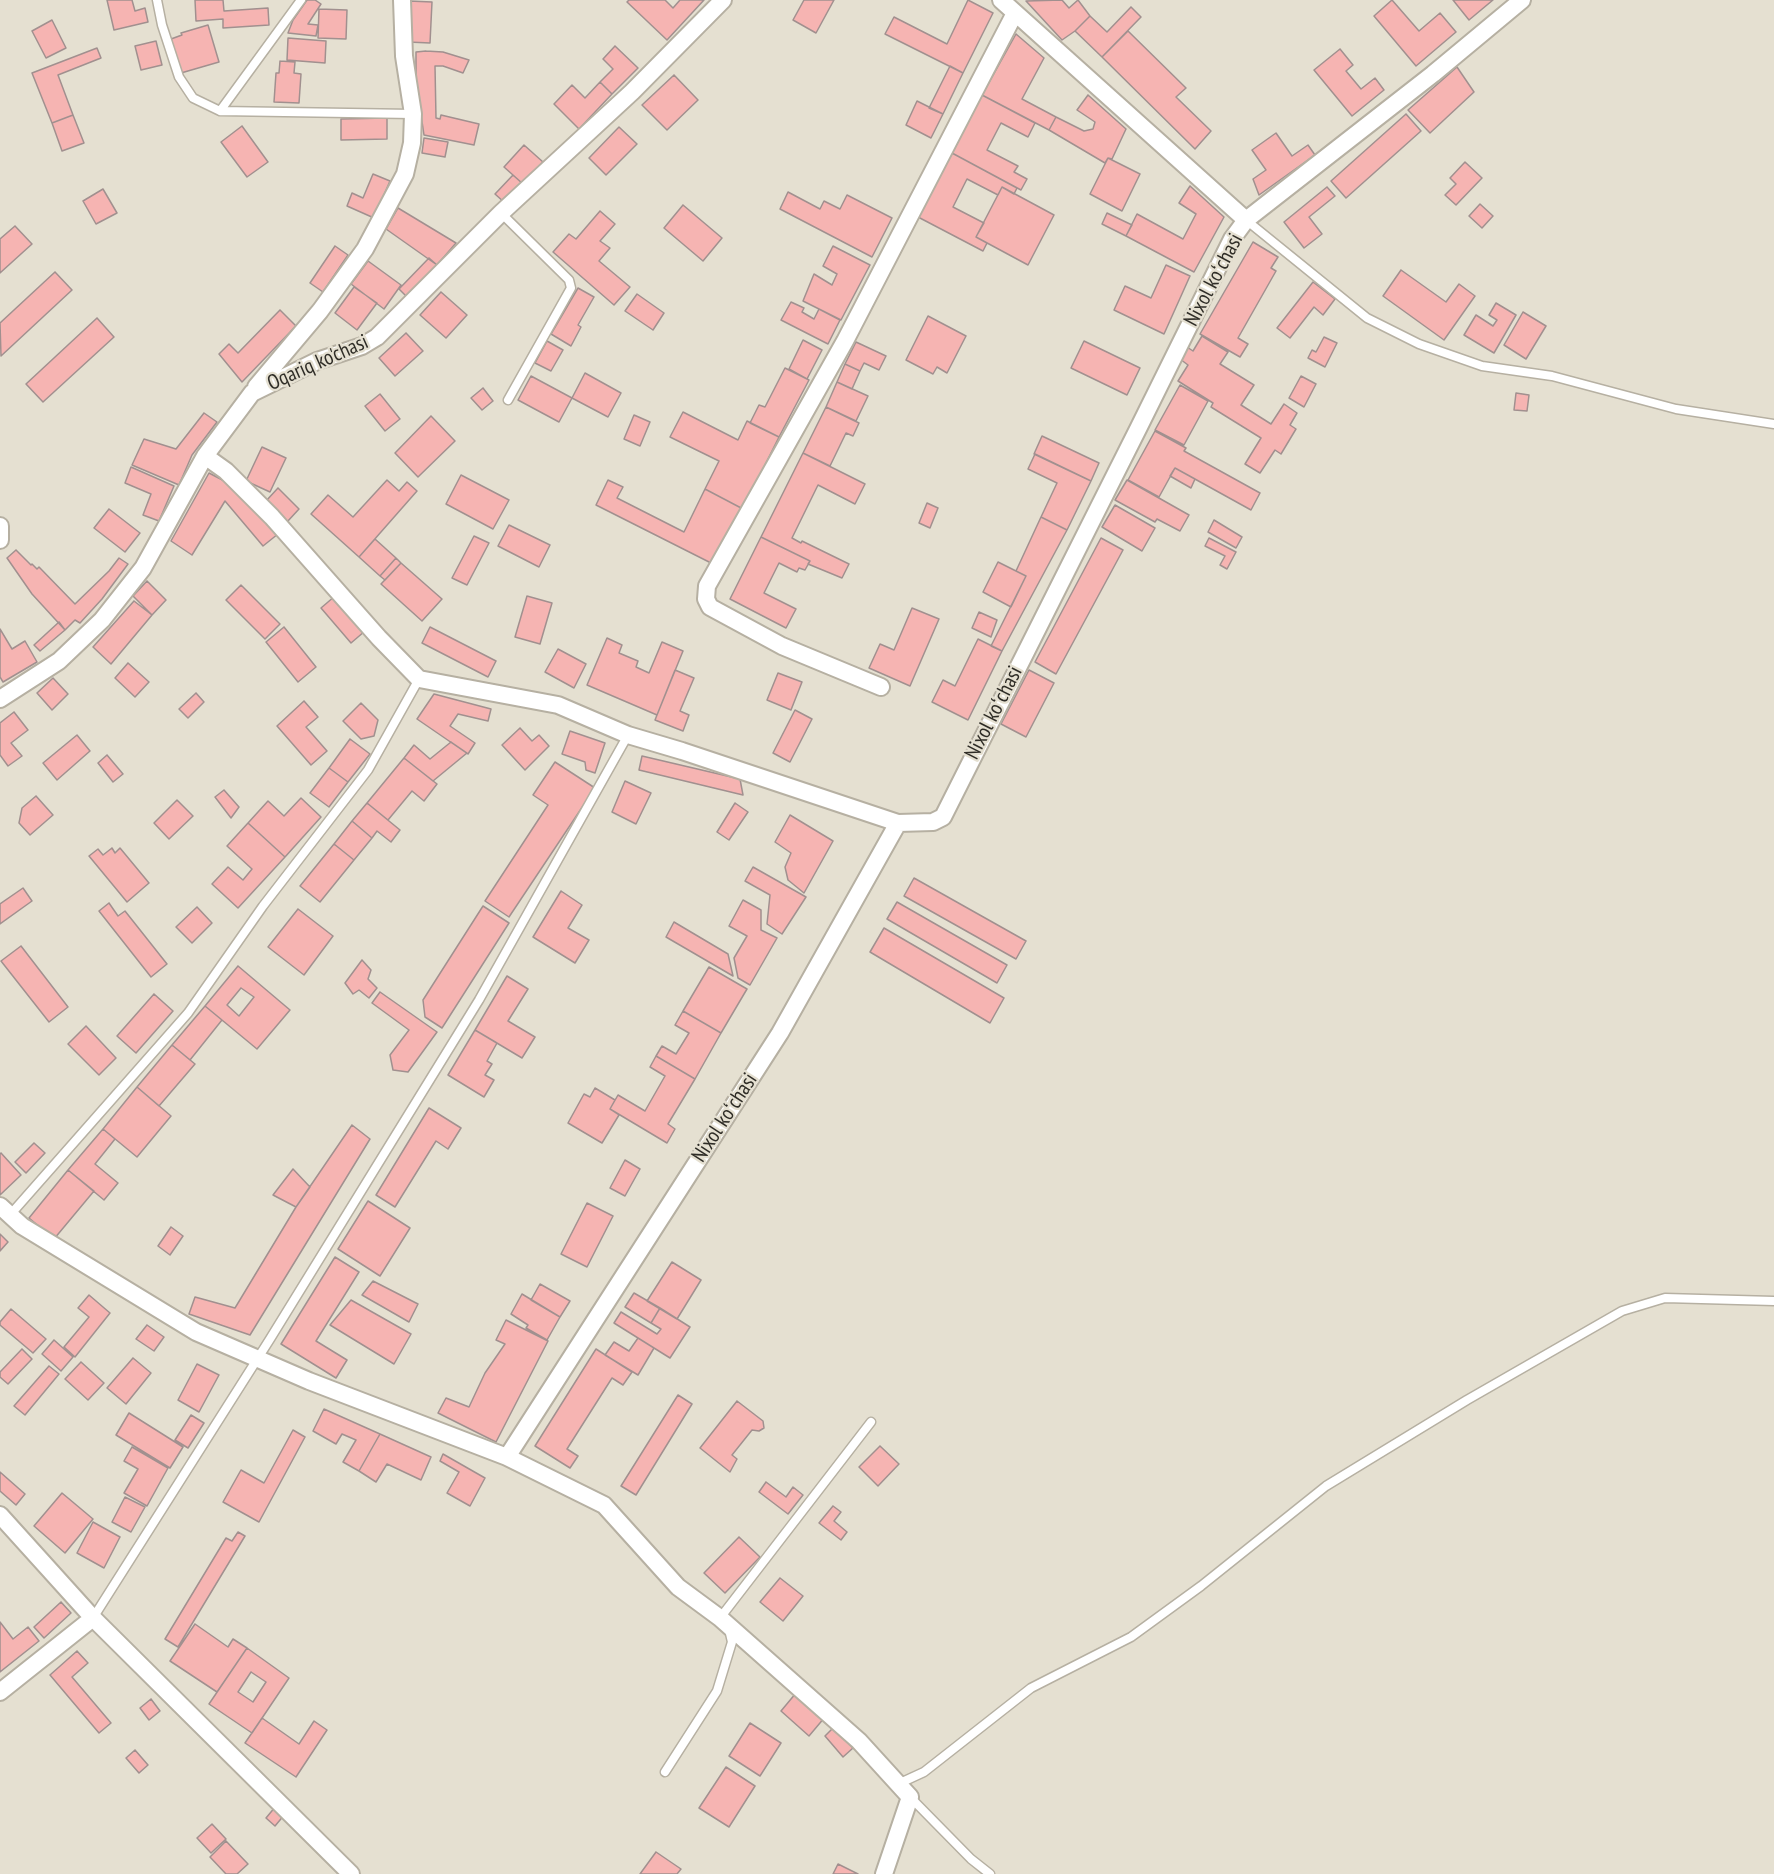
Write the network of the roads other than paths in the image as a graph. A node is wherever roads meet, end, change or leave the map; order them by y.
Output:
1 (158, 0) edge
2 (302, 0) edge
3 (402, 0) edge
4 (723, 0) edge
5 (1001, 0) edge
6 (1522, 0) edge
7 (1015, 13) junction
8 (220, 111) junction
9 (413, 114) junction
10 (501, 213) junction
11 (1246, 220) junction
12 (252, 393) junction
13 (508, 400) dead end
14 (1774, 424) edge
15 (205, 456) junction
16 (0, 526) edge
17 (0, 540) edge
18 (419, 679) junction
19 (881, 687) dead end
20 (2, 693) edge
21 (628, 735) junction
22 (898, 824) junction
23 (5, 1210) edge
24 (1774, 1301) edge
25 (257, 1358) junction
26 (872, 1422) dead end
27 (507, 1457) junction
28 (0, 1515) edge
29 (93, 1618) junction
30 (724, 1622) junction
31 (0, 1692) edge
32 (665, 1772) dead end
33 (898, 1784) junction
34 (910, 1797) junction
35 (351, 1874) edge
36 (884, 1874) edge
37 (990, 1874) edge

1 - 8 lane
2 - 8 lane
3 - 9 street
4 - 10 street, Oqariq ko'chasi
5 - 7 street
6 - 11 street, Nixol koʻchasi
7 - 11 street
7 - 19 street
8 - 9 lane
9 - 12 street
10 - 12 street, Oqariq ko'chasi
10 - 13 lane
11 - 14 lane
11 - 22 street, Nixol koʻchasi
12 - 15 street, Oqariq ko'chasi
15 - 18 street
15 - 20 street, Oqariq ko'chasi
16 - 17 street
18 - 21 street
18 - 23 lane
21 - 22 street
21 - 25 lane
22 - 27 street, Nixol koʻchasi
23 - 25 street
24 - 33 lane
25 - 27 street
25 - 29 lane
26 - 30 lane
27 - 30 street
28 - 29 street
29 - 31 street
29 - 35 street
30 - 32 lane
30 - 33 street
33 - 34 street
34 - 36 street
34 - 37 lane

